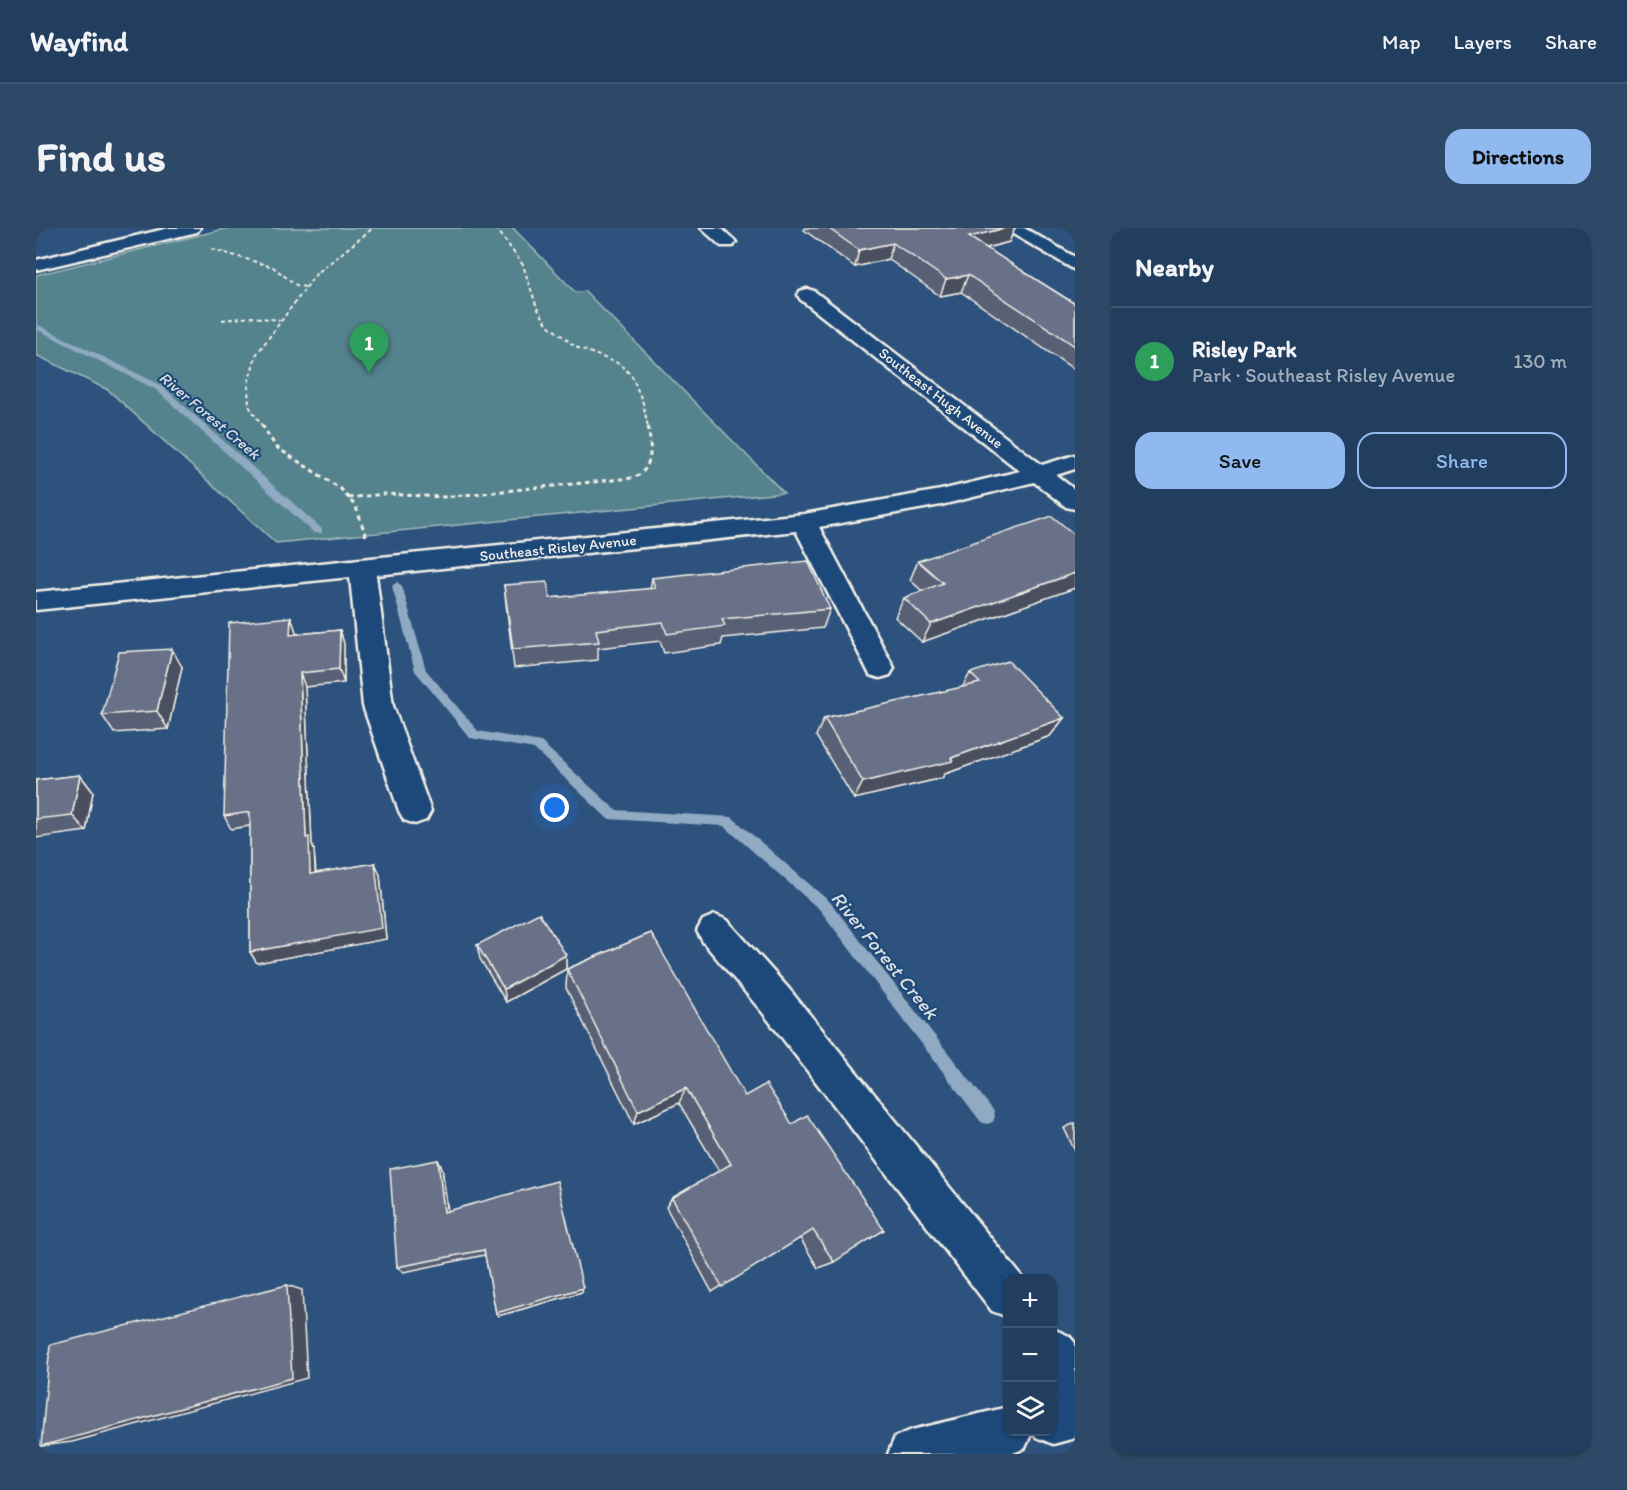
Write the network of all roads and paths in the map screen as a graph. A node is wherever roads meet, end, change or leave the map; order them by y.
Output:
1 (373, 228) edge
2 (496, 228) edge
3 (710, 228) edge
4 (1012, 228) edge
5 (188, 229) edge
6 (726, 242) dead end
7 (36, 265) edge
8 (1075, 265) edge
9 (305, 287) junction
10 (807, 295) dead end
11 (222, 320) dead end
12 (280, 320) junction
13 (1075, 462) edge
14 (1039, 474) junction
15 (348, 498) junction
16 (1075, 502) edge
17 (804, 522) junction
18 (362, 569) junction
19 (36, 601) edge
20 (880, 668) dead end
21 (415, 812) dead end
22 (715, 932) dead end
23 (1003, 1289) edge
24 (1057, 1357) edge
25 (1075, 1381) edge
26 (1075, 1414) edge
27 (1057, 1419) edge
28 (1003, 1432) edge
29 (912, 1454) edge

1 - 9 path
2 - 15 path
3 - 6 street
4 - 8 street
5 - 7 street
5 - 9 path
9 - 12 path
10 - 14 street, Southeast Hugh Avenue
11 - 12 path
12 - 15 path
13 - 14 street, Southeast Risley Avenue
14 - 16 street, Southeast Hugh Avenue
14 - 17 street, Southeast Risley Avenue
15 - 18 path
17 - 18 street, Southeast Risley Avenue
17 - 20 street
18 - 19 street, Southeast Risley Avenue
18 - 21 street
22 - 23 street
24 - 25 street
26 - 27 street
28 - 29 street

